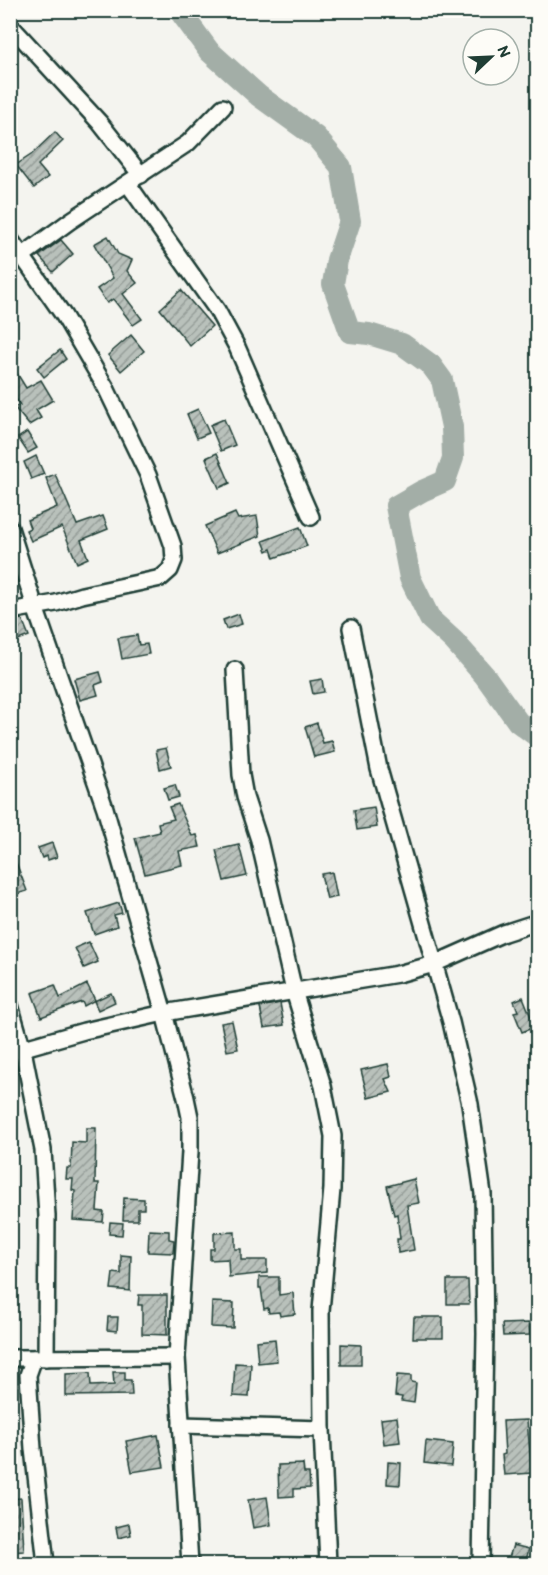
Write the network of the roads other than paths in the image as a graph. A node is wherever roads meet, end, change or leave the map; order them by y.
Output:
1 (10, 25) edge
2 (223, 107) dead end
3 (134, 179) junction
4 (10, 239) edge
5 (22, 256) junction
6 (311, 517) dead end
7 (10, 528) edge
8 (36, 607) junction
9 (10, 611) edge
10 (351, 628) dead end
11 (235, 670) dead end
12 (537, 922) edge
13 (434, 964) junction
14 (294, 991) junction
15 (10, 1005) edge
16 (164, 1013) junction
17 (17, 1051) edge
18 (177, 1357) junction
19 (12, 1358) edge
20 (40, 1358) junction
21 (28, 1375) junction
22 (181, 1425) junction
23 (322, 1429) junction
24 (46, 1564) edge
25 (189, 1564) edge
26 (328, 1564) edge
27 (481, 1564) edge

1 - 3 street
2 - 3 street
3 - 5 street
3 - 6 street
4 - 5 street
5 - 8 street
7 - 8 street
8 - 9 street
8 - 16 street
10 - 13 street
11 - 14 street
12 - 13 street
13 - 14 street
13 - 27 street
14 - 16 street
14 - 23 street
15 - 17 street
16 - 17 street
16 - 18 street
17 - 20 street
18 - 20 street
18 - 22 street
19 - 20 street
19 - 21 street
20 - 21 street
21 - 24 street
22 - 23 street
22 - 25 street
23 - 26 street

